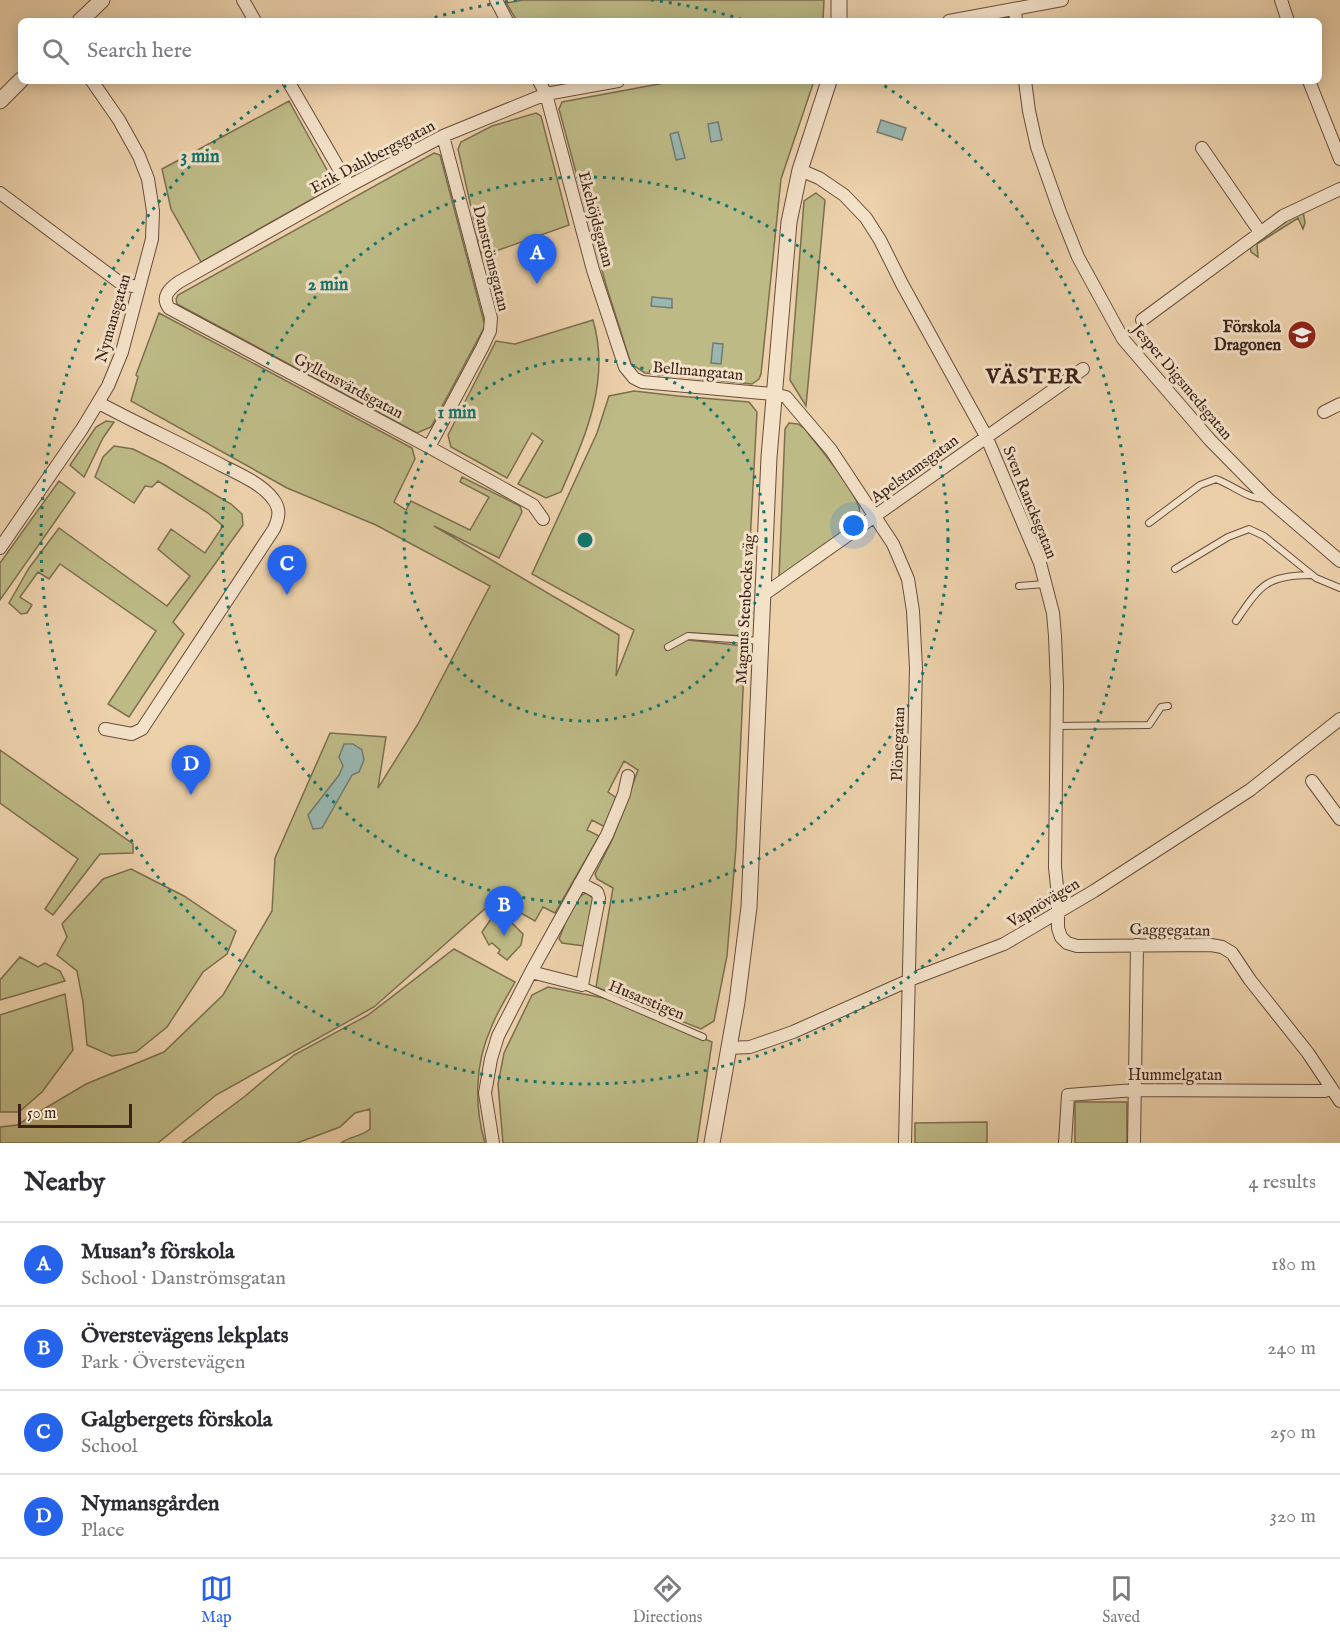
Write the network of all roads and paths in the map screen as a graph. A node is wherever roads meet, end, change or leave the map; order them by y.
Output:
1 (102, 0) edge
2 (243, 0) edge
3 (496, 0) edge
4 (839, 0) edge
5 (1062, 0) edge
6 (1281, 0) edge
7 (1016, 15) edge
8 (83, 18) edge
9 (253, 18) edge
10 (505, 18) edge
11 (839, 18) edge
12 (982, 18) edge
13 (1287, 18) edge
14 (18, 83) edge
15 (94, 84) edge
16 (290, 84) edge
17 (541, 84) edge
18 (601, 84) edge
19 (828, 84) edge
20 (1026, 84) edge
21 (1311, 84) edge
22 (546, 94) junction
23 (0, 100) edge
24 (442, 136) junction
25 (1202, 148) dead end
26 (1340, 159) edge
27 (800, 170) junction
28 (349, 186) junction
29 (1340, 189) edge
30 (0, 193) edge
31 (1260, 232) junction
32 (139, 288) junction
33 (166, 304) joint
34 (1142, 320) dead end
35 (625, 366) joint
36 (1083, 369) dead end
37 (773, 394) junction
38 (99, 403) junction
39 (1340, 404) edge
40 (1324, 412) dead end
41 (986, 436) junction
42 (429, 447) junction
43 (1268, 499) junction
44 (875, 516) junction
45 (543, 519) dead end
46 (1149, 523) dead end
47 (0, 548) edge
48 (1340, 561) edge
49 (1175, 569) dead end
50 (1312, 575) junction
51 (1046, 584) junction
52 (1018, 585) dead end
53 (1340, 588) edge
54 (763, 595) junction
55 (1236, 621) dead end
56 (761, 641) junction
57 (668, 647) dead end
58 (1168, 706) dead end
59 (1340, 719) edge
60 (1055, 726) junction
61 (105, 729) dead end
62 (628, 776) dead end
63 (1312, 781) dead end
64 (1340, 819) edge
65 (580, 883) junction
66 (1058, 911) junction
67 (1137, 945) junction
68 (531, 972) junction
69 (908, 980) junction
70 (582, 985) junction
71 (703, 1037) dead end
72 (729, 1048) junction
73 (1331, 1088) junction
74 (1135, 1090) junction
75 (1340, 1101) edge
76 (493, 1143) edge
77 (711, 1143) edge
78 (905, 1143) edge
79 (1065, 1143) edge
80 (1134, 1143) edge

1 - 8 street
2 - 9 street
3 - 10 street
4 - 11 street
5 - 7 street
6 - 13 street
7 - 12 street
14 - 23 street
15 - 32 street, Nymansgatan
16 - 28 street
17 - 22 street, Ekehöjdsgatan
18 - 22 street, Erik Dahlbergsgatan
19 - 27 street, Magnus Stenbocks väg
20 - 43 street, Jesper Digsmedsgatan
21 - 26 street
22 - 24 street, Erik Dahlbergsgatan
22 - 35 street, Ekehöjdsgatan
24 - 28 street, Erik Dahlbergsgatan
24 - 42 street, Danströmsgatan
25 - 31 street
27 - 37 street, Magnus Stenbocks väg
27 - 41 street, Sven Rancksgatan
28 - 33 street, Erik Dahlbergsgatan
29 - 31 street
30 - 32 street
31 - 34 street
32 - 38 street, Nymansgatan
33 - 42 street, Gyllensvärdsgatan
35 - 37 street, Bellmangatan
36 - 41 street, Apelstamsgatan
37 - 44 street, Plönegatan
37 - 54 street, Magnus Stenbocks väg
38 - 47 street, Nymansgatan
38 - 61 street
39 - 40 street
41 - 44 street, Apelstamsgatan
41 - 51 street, Sven Rancksgatan
42 - 45 street, Gyllensvärdsgatan
43 - 46 lane
43 - 48 street, Jesper Digsmedsgatan
44 - 54 street, Apelstamsgatan
44 - 69 street, Plönegatan
49 - 50 lane
50 - 53 lane
50 - 55 lane
51 - 52 lane
51 - 60 street, Sven Rancksgatan
54 - 56 street, Magnus Stenbocks väg
56 - 57 lane
56 - 72 street, Magnus Stenbocks väg
58 - 60 lane
59 - 66 street, Vapnövägen
60 - 66 street, Sven Rancksgatan
62 - 65 street
63 - 64 street
65 - 68 street
65 - 70 street
66 - 67 street, Gaggegatan
66 - 69 street, Vapnövägen
67 - 73 street, Gaggegatan
67 - 74 street
68 - 70 street
68 - 76 street
69 - 72 street, Vapnövägen
69 - 78 street, Plönegatan
70 - 71 lane, Husarstigen
72 - 77 street, Magnus Stenbocks väg
73 - 74 street, Hummelgatan
73 - 75 street, Gaggegatan
74 - 79 street, Hummelgatan
74 - 80 street

